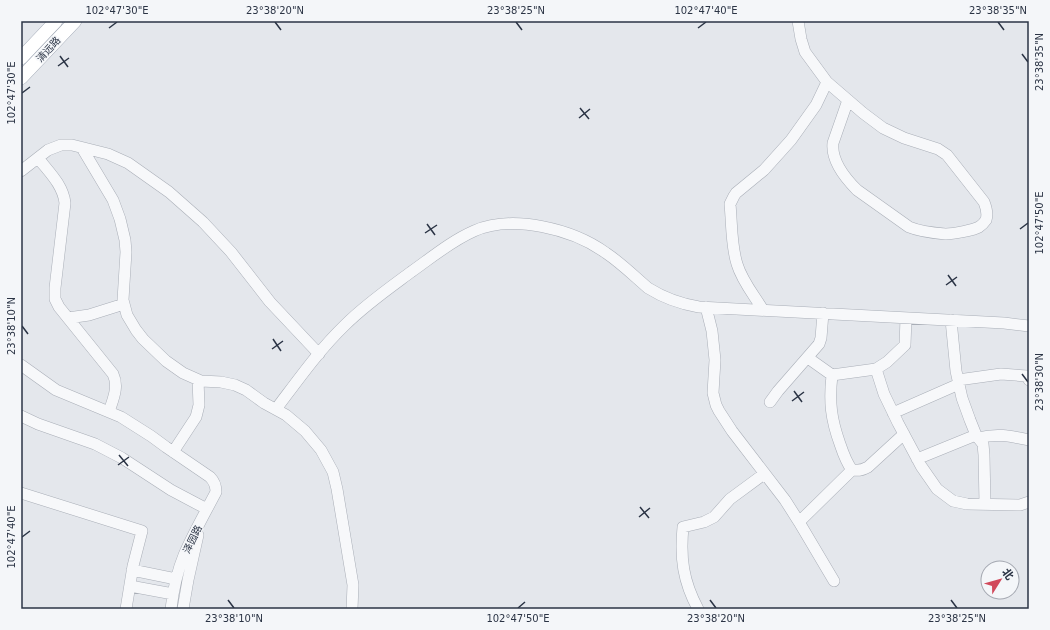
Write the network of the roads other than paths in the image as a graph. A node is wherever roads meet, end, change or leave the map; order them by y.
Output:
1 (56, 21) edge
2 (74, 21) edge
3 (796, 23) edge
4 (21, 58) edge
5 (21, 78) edge
6 (827, 82) junction
7 (848, 100) junction
8 (82, 148) junction
9 (38, 158) junction
10 (21, 171) edge
11 (124, 304) junction
12 (706, 307) junction
13 (764, 310) junction
14 (823, 313) junction
15 (92, 314) junction
16 (68, 318) junction
17 (906, 318) junction
18 (951, 320) junction
19 (1029, 326) edge
20 (80, 333) junction
21 (319, 354) junction
22 (808, 358) junction
23 (21, 365) edge
24 (876, 369) junction
25 (832, 375) junction
26 (198, 380) junction
27 (1029, 380) edge
28 (958, 382) junction
29 (770, 402) dead end
30 (276, 409) junction
31 (109, 412) junction
32 (893, 413) junction
33 (21, 416) edge
34 (904, 434) junction
35 (977, 437) junction
36 (1029, 440) edge
37 (173, 452) junction
38 (918, 459) junction
39 (852, 470) junction
40 (764, 474) junction
41 (21, 494) edge
42 (1029, 502) edge
43 (985, 504) junction
44 (205, 512) junction
45 (800, 522) junction
46 (132, 570) junction
47 (176, 579) junction
48 (834, 581) dead end
49 (130, 586) junction
50 (173, 594) junction
51 (126, 609) edge
52 (171, 609) edge
53 (183, 609) edge
54 (352, 609) edge
55 (698, 609) edge

1 - 4 main road, 清远路
2 - 5 main road, 清远路
3 - 6 street
6 - 7 street
6 - 13 street
7 - 7 street
8 - 9 street
8 - 11 street
8 - 21 street
9 - 10 street
9 - 16 street
11 - 15 street
11 - 26 street
12 - 13 street
12 - 21 street
12 - 40 street
13 - 14 street
14 - 17 street
14 - 22 street
15 - 16 street
15 - 20 street
16 - 20 street
17 - 18 street
17 - 24 street
18 - 19 street
18 - 28 street
20 - 31 street
21 - 30 street
22 - 25 street
22 - 29 street
23 - 31 street
24 - 25 street
24 - 32 street
25 - 39 street
26 - 30 street
26 - 37 street
27 - 28 street
28 - 32 street
28 - 35 street
30 - 54 street
31 - 37 street
32 - 34 street
33 - 44 street
34 - 38 street
34 - 39 street
35 - 36 street
35 - 38 street
35 - 43 street
37 - 44 street
38 - 43 street
39 - 45 street
40 - 45 street
40 - 55 street
41 - 46 street
42 - 43 street
44 - 47 street, 泽园路
44 - 53 street, 泽园路
45 - 48 street
46 - 47 street
46 - 49 street
47 - 50 street, 泽园路
49 - 50 street
49 - 51 street
50 - 52 street, 泽园路

